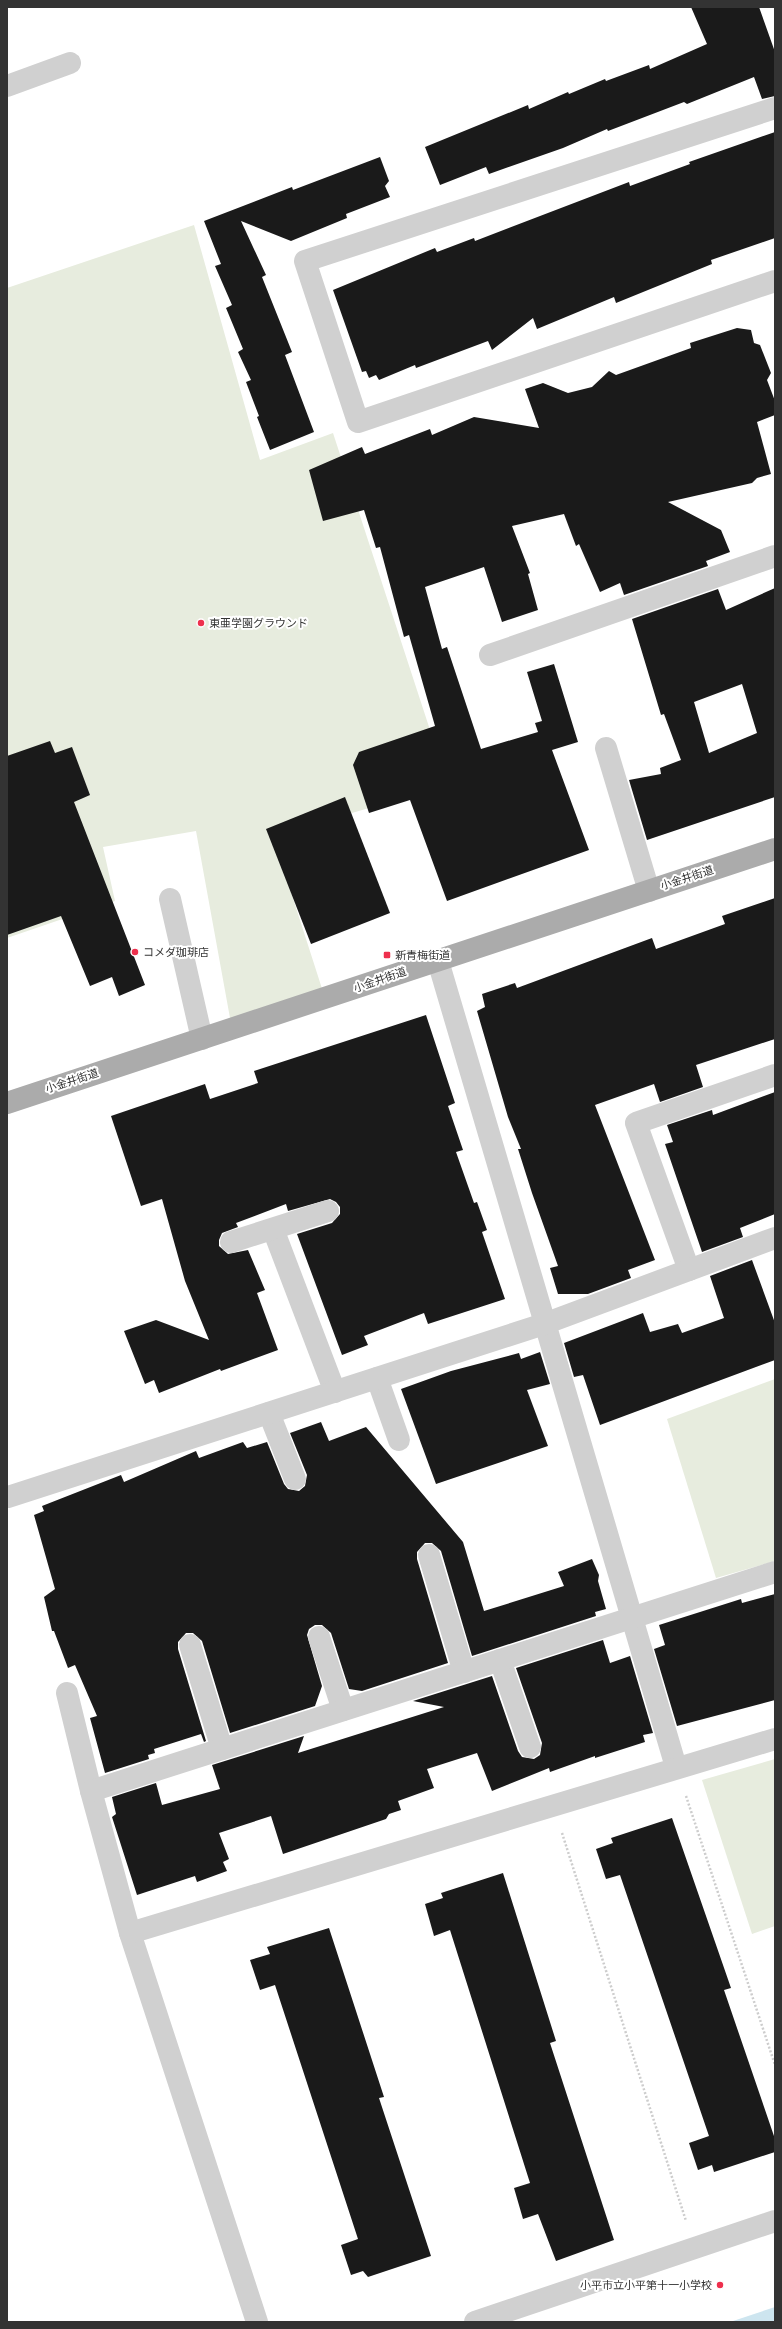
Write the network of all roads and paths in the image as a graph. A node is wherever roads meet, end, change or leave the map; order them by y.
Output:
1 (70, 63) dead end
2 (7, 86) edge
3 (775, 108) edge
4 (775, 281) edge
5 (775, 556) edge
6 (490, 655) dead end
7 (606, 748) dead end
8 (775, 849) edge
9 (649, 890) junction
10 (170, 899) dead end
11 (438, 960) junction
12 (202, 1039) junction
13 (775, 1075) edge
14 (7, 1103) edge
15 (328, 1211) dead end
16 (273, 1229) junction
17 (775, 1238) edge
18 (231, 1242) dead end
19 (688, 1270) junction
20 (544, 1324) junction
21 (376, 1378) junction
22 (335, 1392) junction
23 (269, 1413) junction
24 (399, 1440) dead end
25 (296, 1479) dead end
26 (8, 1497) dead end
27 (429, 1555) dead end
28 (775, 1572) edge
29 (633, 1618) junction
30 (318, 1637) dead end
31 (190, 1645) dead end
32 (500, 1660) junction
33 (464, 1672) junction
34 (67, 1693) dead end
35 (342, 1710) junction
36 (775, 1739) edge
37 (530, 1747) dead end
38 (222, 1749) junction
39 (676, 1767) junction
40 (91, 1791) junction
41 (553, 1804) junction
42 (130, 1933) junction
43 (775, 2065) edge
44 (775, 2221) edge
45 (694, 2248) junction
46 (257, 2322) edge
47 (475, 2322) edge

1 - 2 street
3 - 4 street
5 - 6 street
7 - 9 street
8 - 9 main road, 小金井街道
9 - 11 main road, 小金井街道
10 - 12 street
11 - 12 main road, 小金井街道
11 - 20 street
12 - 14 main road, 小金井街道
13 - 19 street
15 - 16 street
16 - 18 street
16 - 22 street
17 - 19 street
19 - 20 street
20 - 21 street
20 - 29 street
21 - 22 street
21 - 24 street
22 - 23 street
23 - 25 street
23 - 26 street
27 - 33 street
28 - 29 street
29 - 32 street
29 - 39 street
30 - 35 street
31 - 38 street
32 - 33 street
32 - 37 street
33 - 35 street
34 - 40 street
35 - 38 street
36 - 39 street
38 - 40 street
39 - 41 street
39 - 43 path
40 - 42 street
41 - 42 street
41 - 45 path
42 - 46 street
44 - 45 street
45 - 47 street

